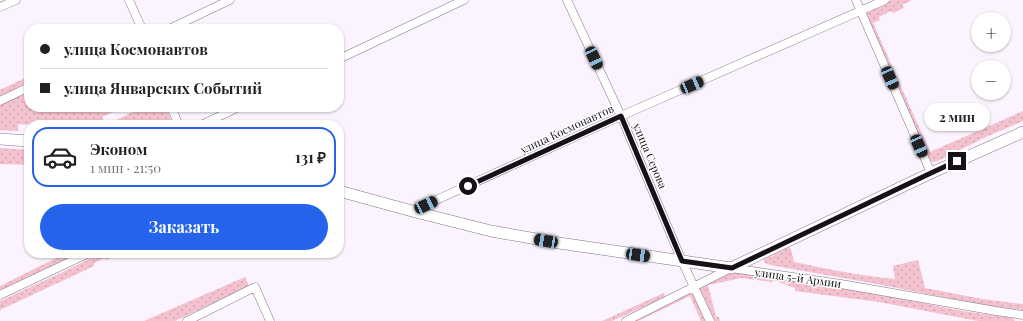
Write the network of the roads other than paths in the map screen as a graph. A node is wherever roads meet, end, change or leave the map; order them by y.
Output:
1 (16, 0) edge
2 (129, 0) edge
3 (230, 0) edge
4 (464, 0) edge
5 (567, 0) edge
6 (856, 0) edge
7 (885, 0) edge
8 (0, 8) edge
9 (860, 11) junction
10 (140, 24) edge
11 (180, 24) edge
12 (344, 57) edge
13 (24, 89) edge
14 (0, 101) edge
15 (228, 112) edge
16 (621, 116) junction
17 (212, 120) edge
18 (1023, 132) edge
19 (0, 139) edge
20 (24, 141) edge
21 (931, 173) junction
22 (344, 192) edge
23 (412, 211) junction
24 (78, 258) edge
25 (682, 261) junction
26 (732, 268) junction
27 (694, 286) junction
28 (0, 295) edge
29 (1023, 315) edge
30 (187, 321) edge
31 (270, 321) edge
32 (626, 321) edge
33 (710, 321) edge

1 - 8 street
2 - 10 street
3 - 11 street
4 - 12 street
5 - 16 street, улица Серова
6 - 9 street
7 - 9 street, улица Космонавтов
9 - 16 street, улица Космонавтов
9 - 21 street
13 - 14 street
15 - 17 street
16 - 23 street, улица Космонавтов
16 - 25 street, улица Серова
18 - 21 street
19 - 20 street
21 - 26 street
22 - 23 street, улица 5-й Армии
23 - 25 street, улица 5-й Армии
24 - 28 street
25 - 26 street, улица 5-й Армии
25 - 27 street, улица Серова
26 - 27 street
26 - 29 street, улица 5-й Армии
27 - 32 street
27 - 33 street, улица Серова
30 - 31 street

